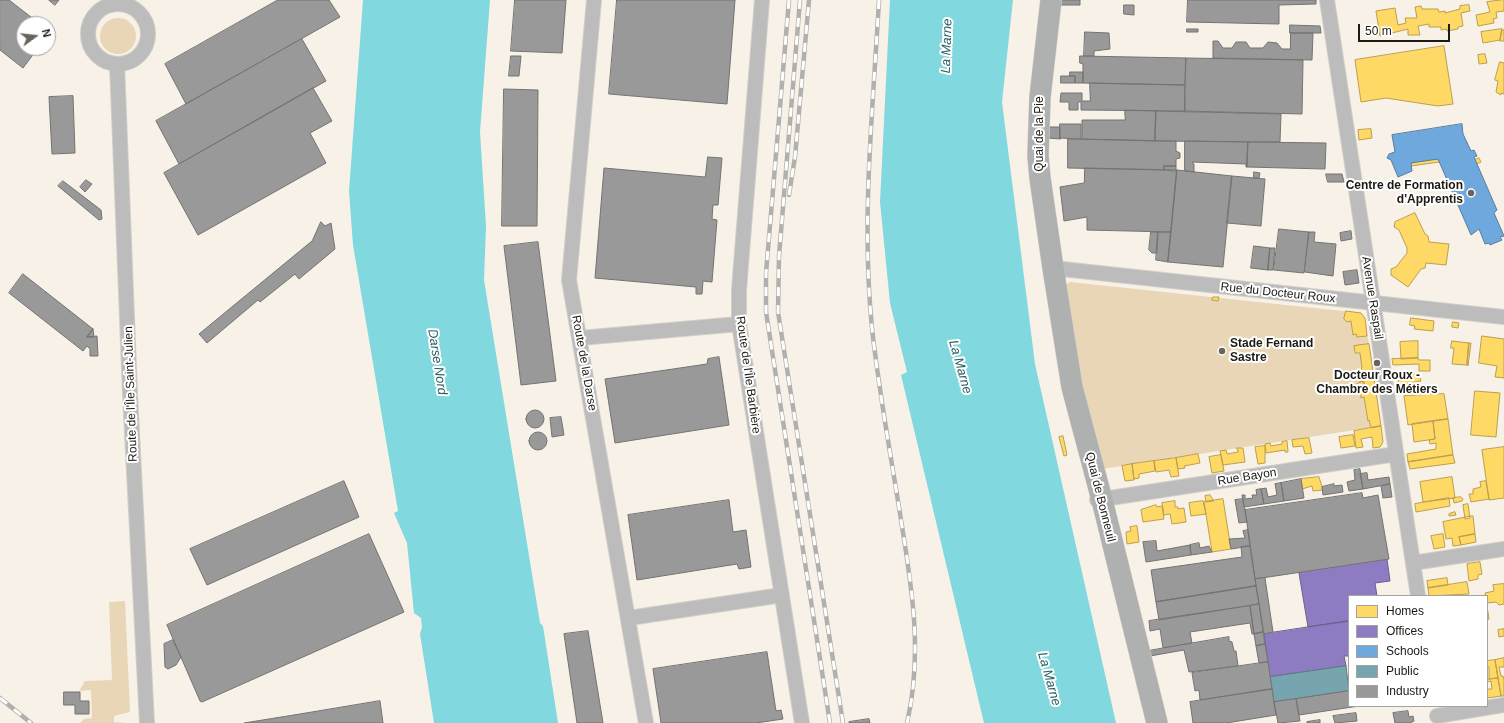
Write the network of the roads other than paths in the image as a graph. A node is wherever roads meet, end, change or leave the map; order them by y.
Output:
1 (594, 0) edge
2 (762, 0) edge
3 (1051, 0) edge
4 (1327, 0) edge
5 (117, 64) junction
6 (1053, 268) junction
7 (1373, 303) junction
8 (1504, 317) edge
9 (739, 324) junction
10 (580, 338) junction
11 (1396, 454) junction
12 (1100, 500) junction
13 (1504, 549) edge
14 (1413, 563) junction
15 (782, 595) junction
16 (1418, 595) edge
17 (629, 618) junction
18 (1504, 705) edge
19 (1437, 715) edge
20 (147, 723) edge
21 (646, 723) edge
22 (802, 723) edge
23 (1157, 723) edge

1 - 10 street, Route de la Darse
2 - 9 street, Route de l'Île Barbière
3 - 6 street, Quai de la Pie
4 - 7 street, Avenue Raspail
5 - 5 street
5 - 20 street, Route de l'Île Saint-Julien
6 - 7 street, Rue du Docteur Roux
6 - 12 street, Quai de Bonneuil
7 - 8 street, Rue du Docteur Roux
7 - 11 street, Avenue Raspail
9 - 10 street
9 - 15 street, Route de l'Île Barbière
10 - 17 street, Route de la Darse
11 - 12 street, Rue Bayon
11 - 14 street, Avenue Raspail
12 - 23 street, Quai de Bonneuil
13 - 14 street
14 - 16 street, Avenue Raspail
15 - 17 street
15 - 22 street, Route de l'Île Barbière
17 - 21 street, Route de la Darse
18 - 19 street

